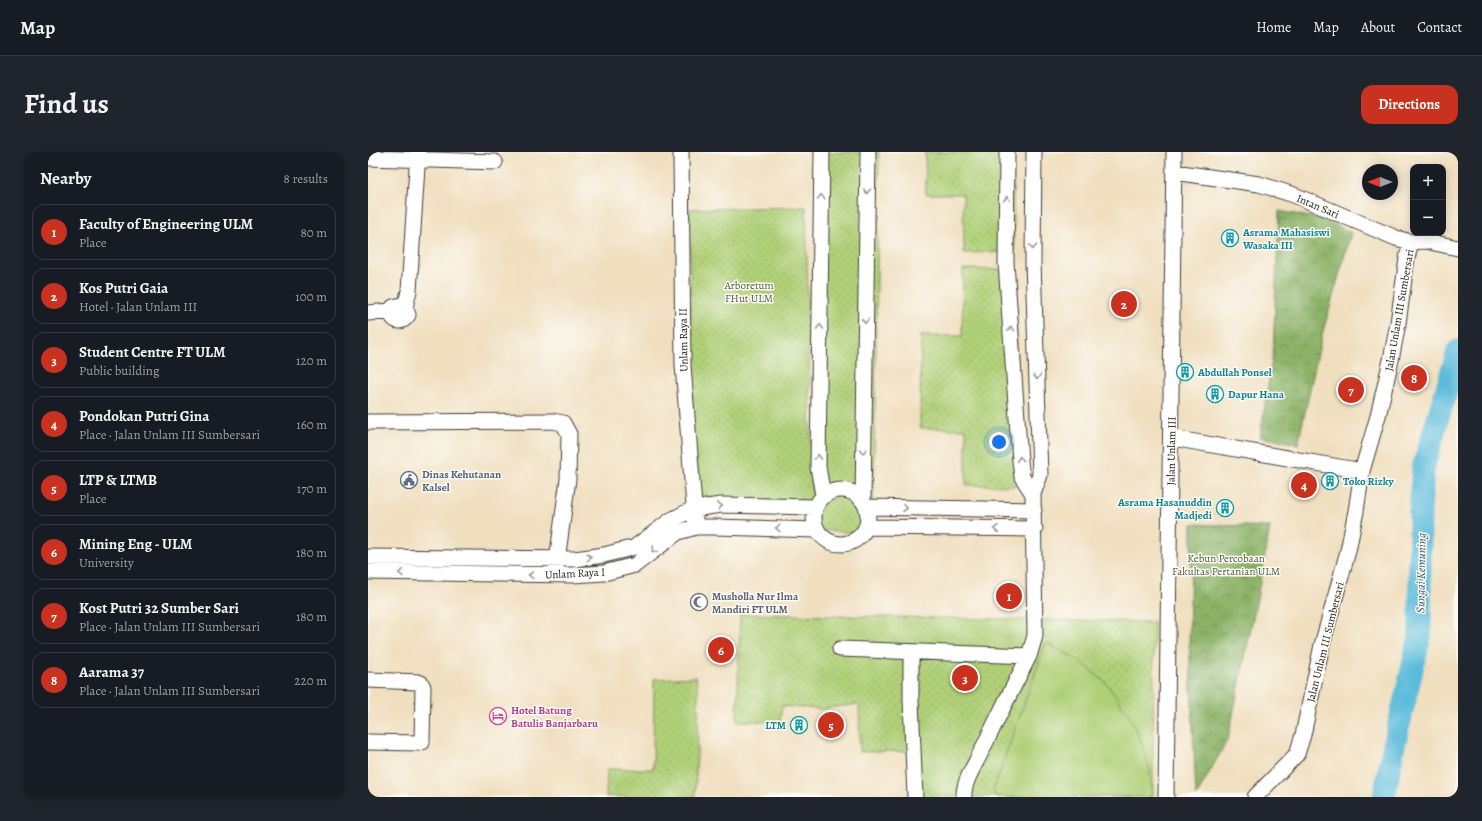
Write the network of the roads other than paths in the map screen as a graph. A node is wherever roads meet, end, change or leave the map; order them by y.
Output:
1 (681, 152) edge
2 (822, 152) edge
3 (868, 152) edge
4 (1007, 152) edge
5 (1034, 152) edge
6 (1174, 152) edge
7 (418, 156) edge
8 (368, 158) edge
9 (495, 162) dead end
10 (1174, 172) junction
11 (1410, 242) junction
12 (1458, 248) edge
13 (368, 313) edge
14 (368, 422) edge
15 (1172, 438) junction
16 (1362, 471) junction
17 (1033, 494) junction
18 (819, 501) junction
19 (864, 504) junction
20 (693, 509) junction
21 (1034, 510) junction
22 (867, 527) junction
23 (696, 528) junction
24 (1035, 529) junction
25 (817, 530) junction
26 (368, 557) edge
27 (461, 557) junction
28 (558, 559) junction
29 (368, 572) edge
30 (460, 573) junction
31 (555, 575) junction
32 (840, 649) dead end
33 (911, 652) junction
34 (1030, 656) junction
35 (368, 680) edge
36 (368, 742) edge
37 (915, 797) edge
38 (964, 797) edge
39 (1166, 797) edge
40 (1255, 797) edge

1 - 20 street, Unlam Raya II
18 -> 2 street
3 -> 19 street
17 -> 4 street
5 -> 17 street
6 - 10 street, Jalan Unlam III
7 - 8 street
7 - 9 street
7 - 13 street
10 - 11 street, Intan Sari
10 - 15 street, Jalan Unlam III
11 - 12 street, Intan Sari
11 - 16 street, Jalan Unlam III Sumbersari
14 - 28 street
15 - 16 street
15 - 39 street, Jalan Unlam III
16 - 40 street, Jalan Unlam III Sumbersari
17 - 21 street
18 - 19 street
20 -> 18 street, Unlam Raya I
18 - 25 street
19 -> 21 street
19 - 22 street
20 - 23 street, Unlam Raya II
28 -> 20 street, Unlam Raya I
21 - 24 street
24 -> 22 street
22 - 25 street
25 -> 23 street, Unlam Raya I
23 -> 31 street, Unlam Raya I
24 - 34 street
26 - 27 street, Unlam Raya I
27 - 28 street, Unlam Raya I
27 - 30 street
28 - 31 street
30 -> 29 street, Unlam Raya I
31 -> 30 street, Unlam Raya I
32 - 33 street
33 - 34 street
33 - 37 street
34 - 38 street
35 - 36 street

